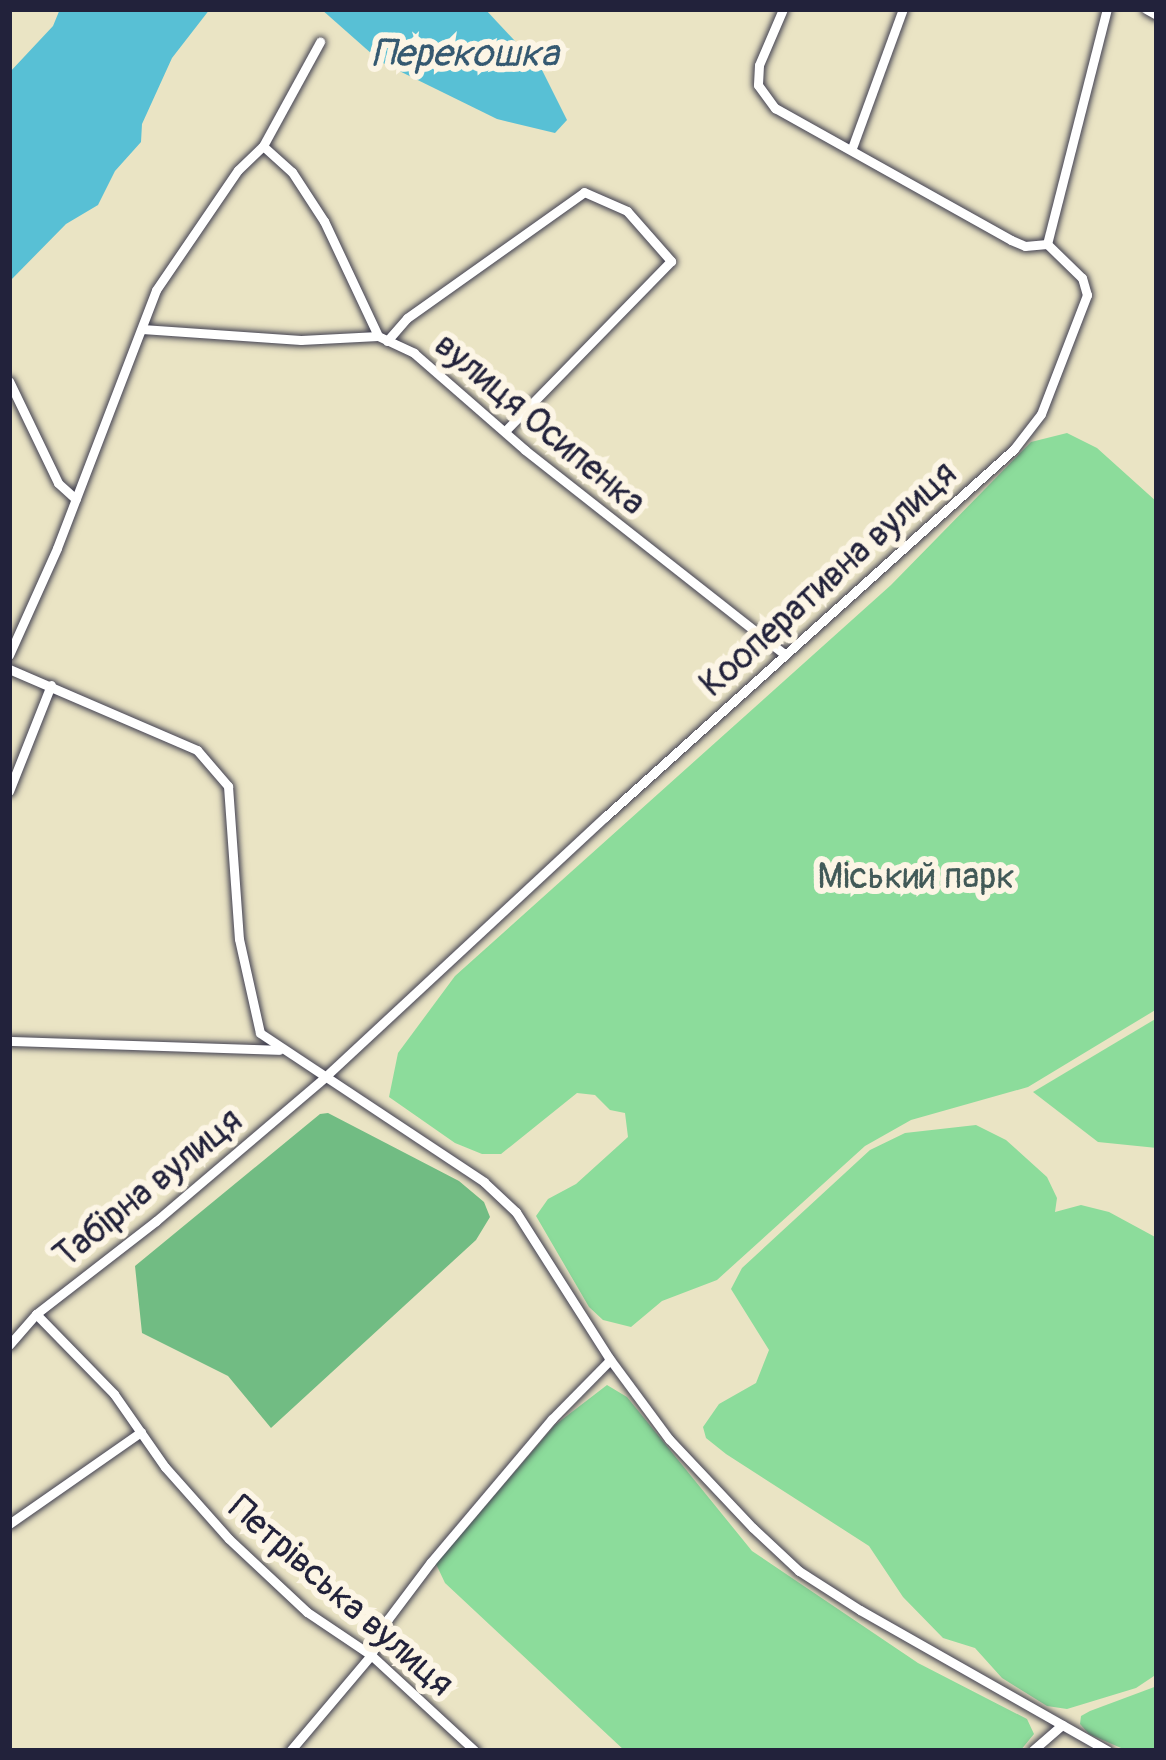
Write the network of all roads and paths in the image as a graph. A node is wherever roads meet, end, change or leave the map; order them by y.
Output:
1 (784, 9) edge
2 (903, 9) edge
3 (1107, 9) edge
4 (1146, 9) edge
5 (1157, 15) edge
6 (320, 42) dead end
7 (263, 146) junction
8 (852, 148) junction
9 (1047, 244) junction
10 (142, 329) junction
11 (383, 338) junction
12 (9, 381) edge
13 (506, 430) junction
14 (76, 500) junction
15 (784, 654) junction
16 (9, 655) edge
17 (9, 669) edge
18 (51, 686) junction
19 (11, 778) edge
20 (9, 791) edge
21 (9, 1041) edge
22 (299, 1058) junction
23 (325, 1077) junction
24 (36, 1314) junction
25 (9, 1345) edge
26 (610, 1360) junction
27 (140, 1432) junction
28 (9, 1524) edge
29 (371, 1655) junction
30 (1062, 1725) junction
31 (461, 1738) junction
32 (290, 1751) edge
33 (451, 1751) edge
34 (475, 1751) edge
35 (1032, 1751) edge
36 (1108, 1751) edge

1 - 8 street
2 - 8 street
3 - 9 street
4 - 5 street
6 - 7 street
7 - 10 street
7 - 11 street, вулиця Осипенка
8 - 9 street
9 - 15 street, Кооперативна вулиця
10 - 11 street
10 - 14 street
11 - 13 street, вулиця Осипенка
11 - 13 street
12 - 14 street
13 - 15 street, вулиця Осипенка
14 - 16 street
15 - 23 street, Кооперативна вулиця
17 - 18 street
18 - 19 street
18 - 22 street
19 - 20 street
21 - 22 street
22 - 23 street
23 - 24 street, Табірна вулиця
23 - 26 street
24 - 25 street, Табірна вулиця
24 - 27 street, Петрівська вулиця
26 - 29 street
26 - 30 street
27 - 28 street
27 - 29 street, Петрівська вулиця
29 - 31 street, Петрівська вулиця
29 - 32 street
30 - 35 street
30 - 36 street
31 - 33 street
31 - 34 street, Петрівська вулиця

